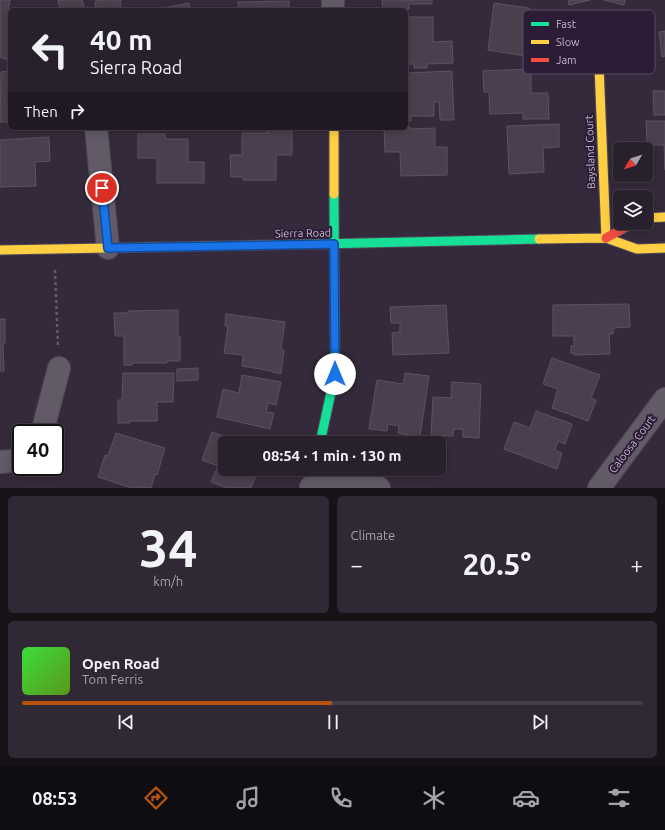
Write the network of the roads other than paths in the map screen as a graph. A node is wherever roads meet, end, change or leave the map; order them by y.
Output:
1 (599, 74) edge
2 (96, 130) edge
3 (334, 130) edge
4 (665, 217) edge
5 (653, 218) edge
6 (620, 230) edge
7 (606, 238) junction
8 (334, 244) junction
9 (108, 248) junction
10 (665, 248) edge
11 (0, 250) edge
12 (59, 368) road end
13 (665, 399) edge
14 (44, 424) edge
15 (322, 436) edge
16 (12, 461) edge
17 (0, 462) edge
18 (312, 481) edge
19 (379, 488) edge
20 (599, 488) edge

1 - 7 main road, Baysland Court
2 - 9 street
3 - 8 main road
4 - 5 main road
6 - 7 main road, Sierra Road
7 - 8 main road, Sierra Road
7 - 10 main road, Sierra Road
8 - 9 main road, Sierra Road
8 - 15 main road
9 - 11 main road, Sierra Road
12 - 14 street
13 - 20 street, Caloosa Court
16 - 17 street
18 - 19 street

